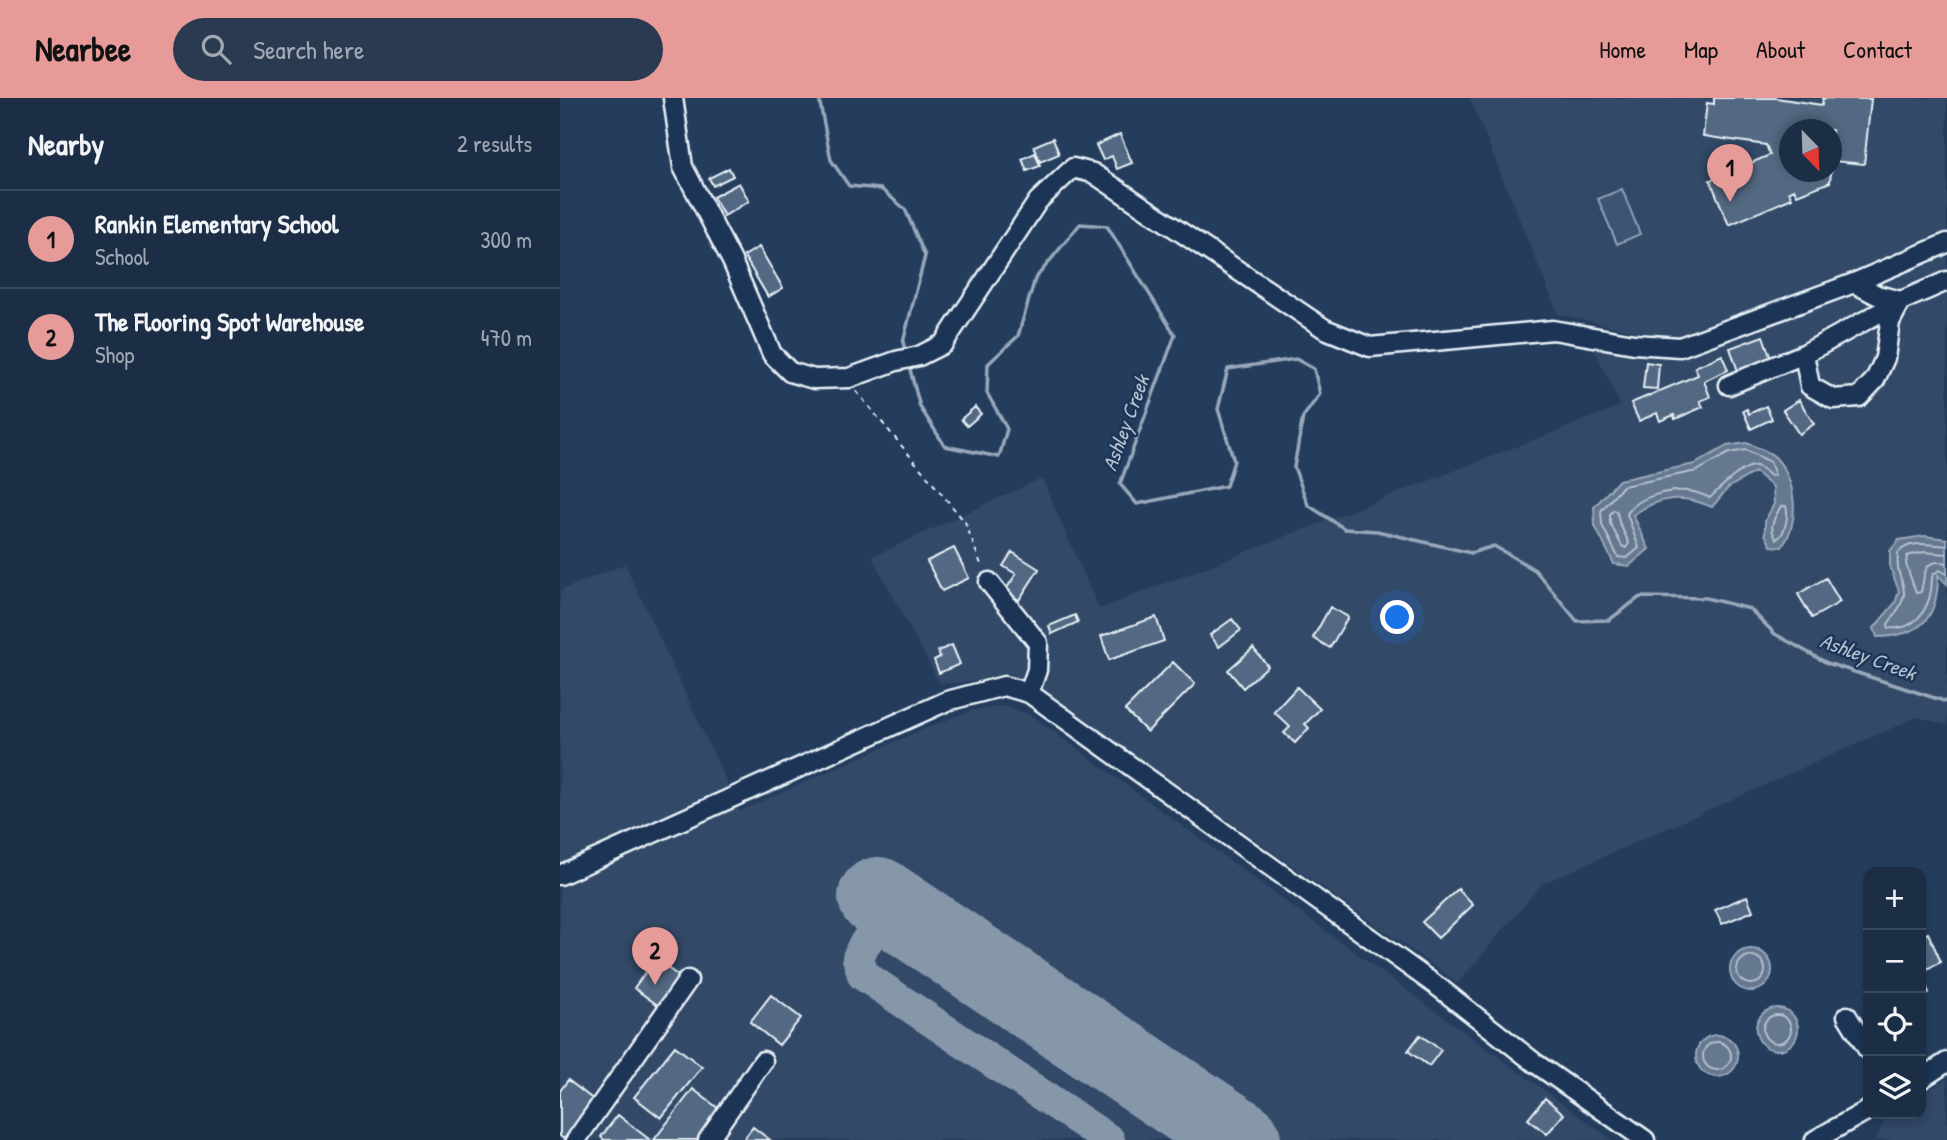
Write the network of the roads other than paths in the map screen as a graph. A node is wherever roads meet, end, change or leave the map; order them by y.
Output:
1 (673, 98) edge
2 (1947, 243) edge
3 (1947, 281) edge
4 (1854, 283) junction
5 (1901, 301) junction
6 (1804, 354) junction
7 (1729, 385) dead end
8 (989, 582) road end
9 (1029, 693) junction
10 (560, 875) edge
11 (688, 980) dead end
12 (1847, 1016) dead end
13 (1863, 1042) edge
14 (763, 1061) dead end
15 (1947, 1062) edge
16 (1926, 1076) edge
17 (1863, 1113) edge
18 (576, 1140) edge
19 (708, 1140) edge
20 (1645, 1140) edge
21 (1815, 1140) edge

1 - 4 street
2 - 4 street
3 - 5 street
4 - 5 street
5 - 6 street
5 - 6 street
6 - 7 street
8 - 9 street
9 - 10 street
9 - 20 street
11 - 18 street
12 - 13 street
14 - 19 street
15 - 16 street
17 - 21 street

